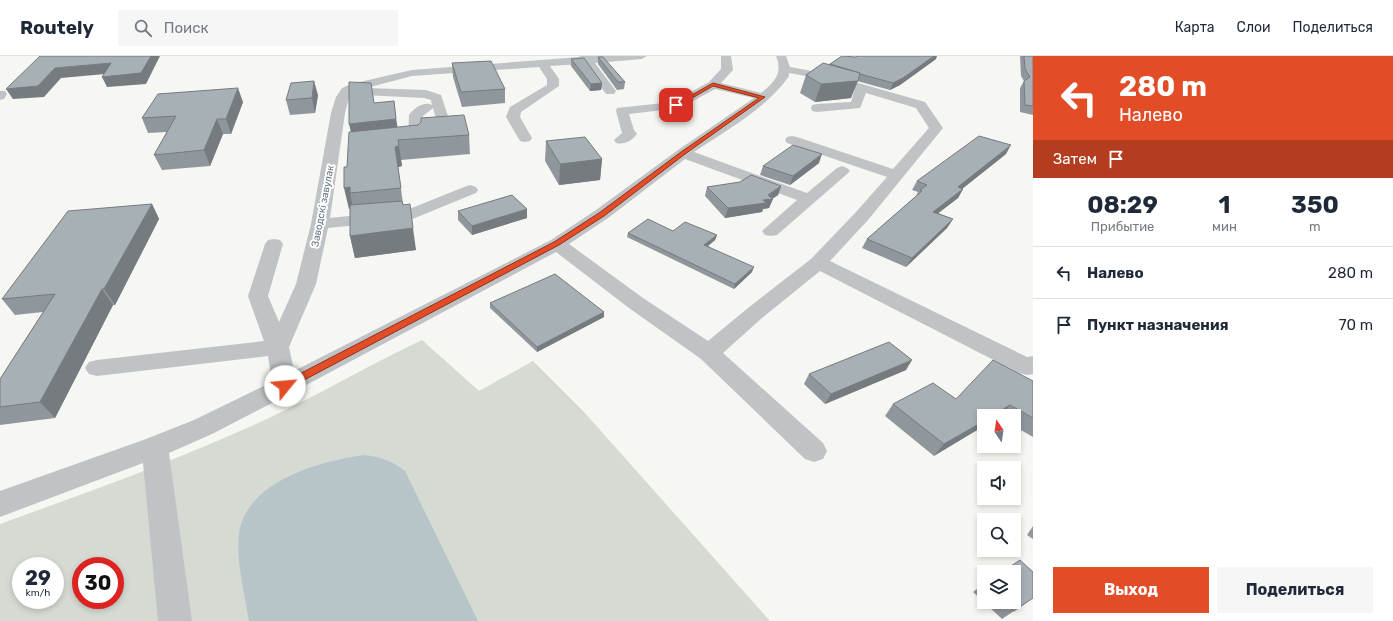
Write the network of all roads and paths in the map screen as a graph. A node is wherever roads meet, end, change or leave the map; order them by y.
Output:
1 (642, 56) edge
2 (726, 56) edge
3 (585, 58) edge
4 (542, 63) junction
5 (783, 63) edge
6 (713, 85) junction
7 (862, 87) junction
8 (610, 90) dead end
9 (346, 91) junction
10 (763, 97) junction
11 (427, 108) dead end
12 (816, 108) dead end
13 (441, 116) edge
14 (524, 138) dead end
15 (620, 140) dead end
16 (792, 140) dead end
17 (385, 143) edge
18 (683, 153) junction
19 (842, 171) dead end
20 (896, 175) junction
21 (470, 190) dead end
22 (809, 199) junction
23 (320, 224) junction
24 (770, 232) dead end
25 (274, 244) dead end
26 (556, 244) junction
27 (818, 263) junction
28 (278, 347) junction
29 (709, 353) junction
30 (1030, 366) edge
31 (97, 368) dead end
32 (285, 386) junction
33 (155, 447) junction
34 (814, 451) dead end
35 (0, 504) edge
36 (175, 621) edge

1 - 3 street
2 - 6 street
3 - 4 street
3 - 8 street
4 - 9 street
4 - 14 street
5 - 7 street
5 - 10 street
6 - 10 street
6 - 15 street
7 - 12 street
7 - 20 street
9 - 13 street
9 - 23 street, Заводскі завулак
10 - 18 street
11 - 17 street
16 - 20 street
18 - 22 street
18 - 26 street
19 - 22 street
20 - 27 street
21 - 23 street
22 - 24 street
23 - 28 street, Заводскі завулак
25 - 28 street
26 - 29 street
26 - 32 street
27 - 29 street
27 - 30 street
28 - 31 street
28 - 32 street
29 - 34 street
32 - 33 street
33 - 35 street
33 - 36 street

